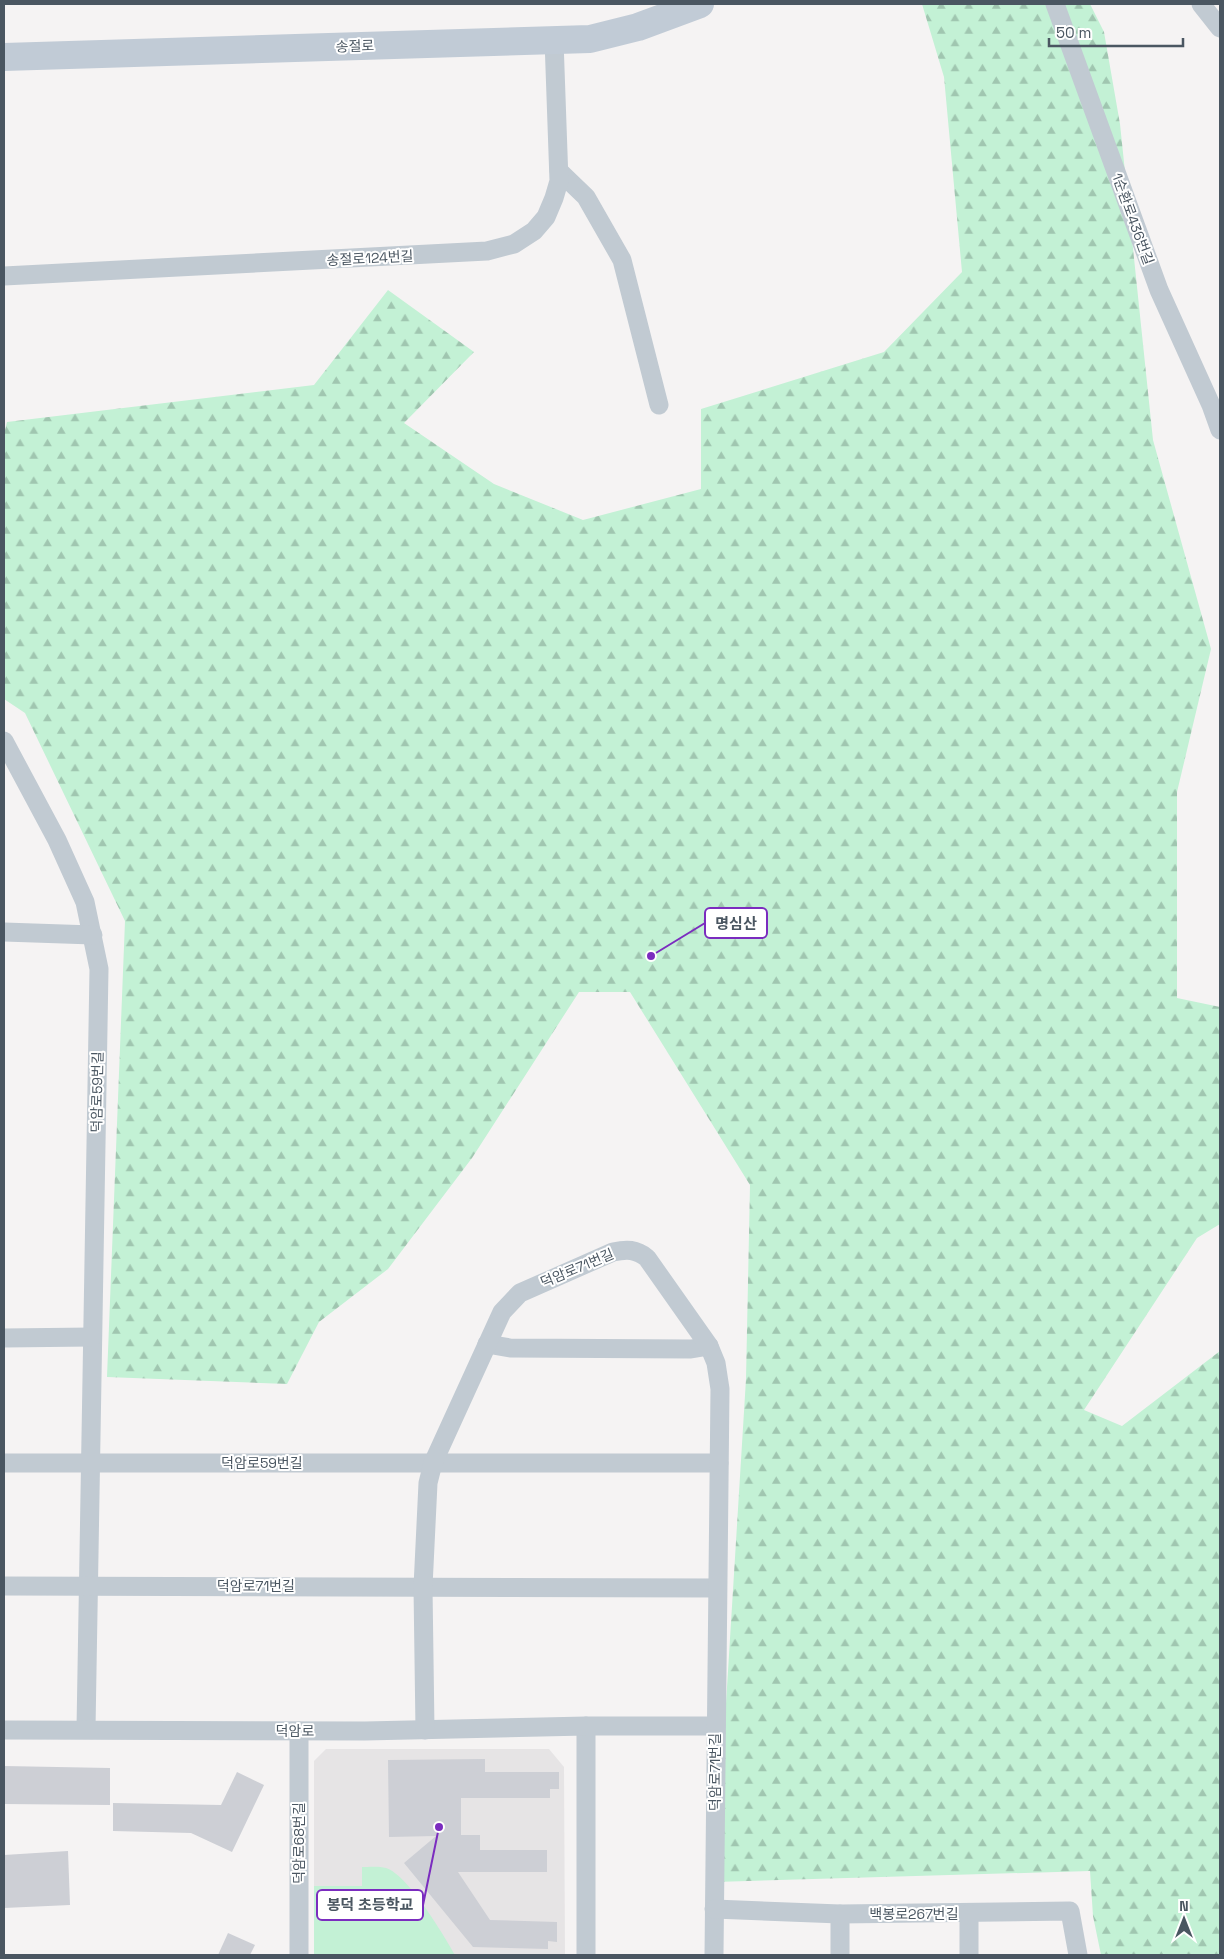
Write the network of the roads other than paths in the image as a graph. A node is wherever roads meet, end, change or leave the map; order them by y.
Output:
1 (700, 4) edge
2 (1056, 4) edge
3 (1201, 4) edge
4 (1220, 28) edge
5 (554, 40) junction
6 (4, 57) edge
7 (559, 170) junction
8 (4, 276) edge
9 (659, 405) dead end
10 (1220, 430) edge
11 (4, 741) edge
12 (4, 932) edge
13 (93, 935) junction
14 (92, 1337) junction
15 (4, 1338) edge
16 (487, 1344) junction
17 (709, 1346) junction
18 (4, 1463) edge
19 (90, 1463) junction
20 (433, 1463) junction
21 (719, 1463) junction
22 (4, 1586) edge
23 (89, 1586) junction
24 (423, 1587) junction
25 (717, 1588) junction
26 (586, 1726) junction
27 (716, 1726) junction
28 (86, 1729) junction
29 (4, 1730) edge
30 (425, 1730) junction
31 (299, 1731) junction
32 (714, 1909) junction
33 (840, 1914) junction
34 (969, 1914) junction
35 (299, 1955) edge
36 (586, 1955) edge
37 (714, 1955) edge
38 (840, 1955) edge
39 (969, 1955) edge
40 (1078, 1955) edge

1 - 5 street, 송절로
2 - 10 street, 1순환로436번길
3 - 4 street
5 - 6 street, 송절로
5 - 7 street, 송절로124번길
7 - 8 street, 송절로124번길
7 - 9 street
11 - 13 street, 덕암로59번길
12 - 13 street
13 - 14 street, 덕암로59번길
14 - 15 street
14 - 19 street, 덕암로59번길
16 - 17 street
16 - 17 street, 덕암로71번길
16 - 20 street, 덕암로71번길
17 - 21 street, 덕암로71번길
18 - 19 street
19 - 20 street, 덕암로59번길
19 - 23 street, 덕암로59번길
20 - 21 street
20 - 24 street, 덕암로71번길
21 - 25 street, 덕암로71번길
22 - 23 street, 덕암로71번길
23 - 24 street, 덕암로71번길
23 - 28 street, 덕암로59번길
24 - 25 street, 덕암로71번길
24 - 30 street, 덕암로71번길
25 - 27 street, 덕암로71번길
26 - 27 street, 덕암로
26 - 30 street, 덕암로
26 - 36 street
27 - 32 street, 덕암로71번길
28 - 29 street, 덕암로
28 - 31 street, 덕암로
30 - 31 street, 덕암로
31 - 35 street, 덕암로68번길
32 - 33 street, 백봉로267번길
32 - 37 street, 덕암로71번길
33 - 34 street, 백봉로267번길
33 - 38 street
34 - 39 street
34 - 40 street, 백봉로267번길

